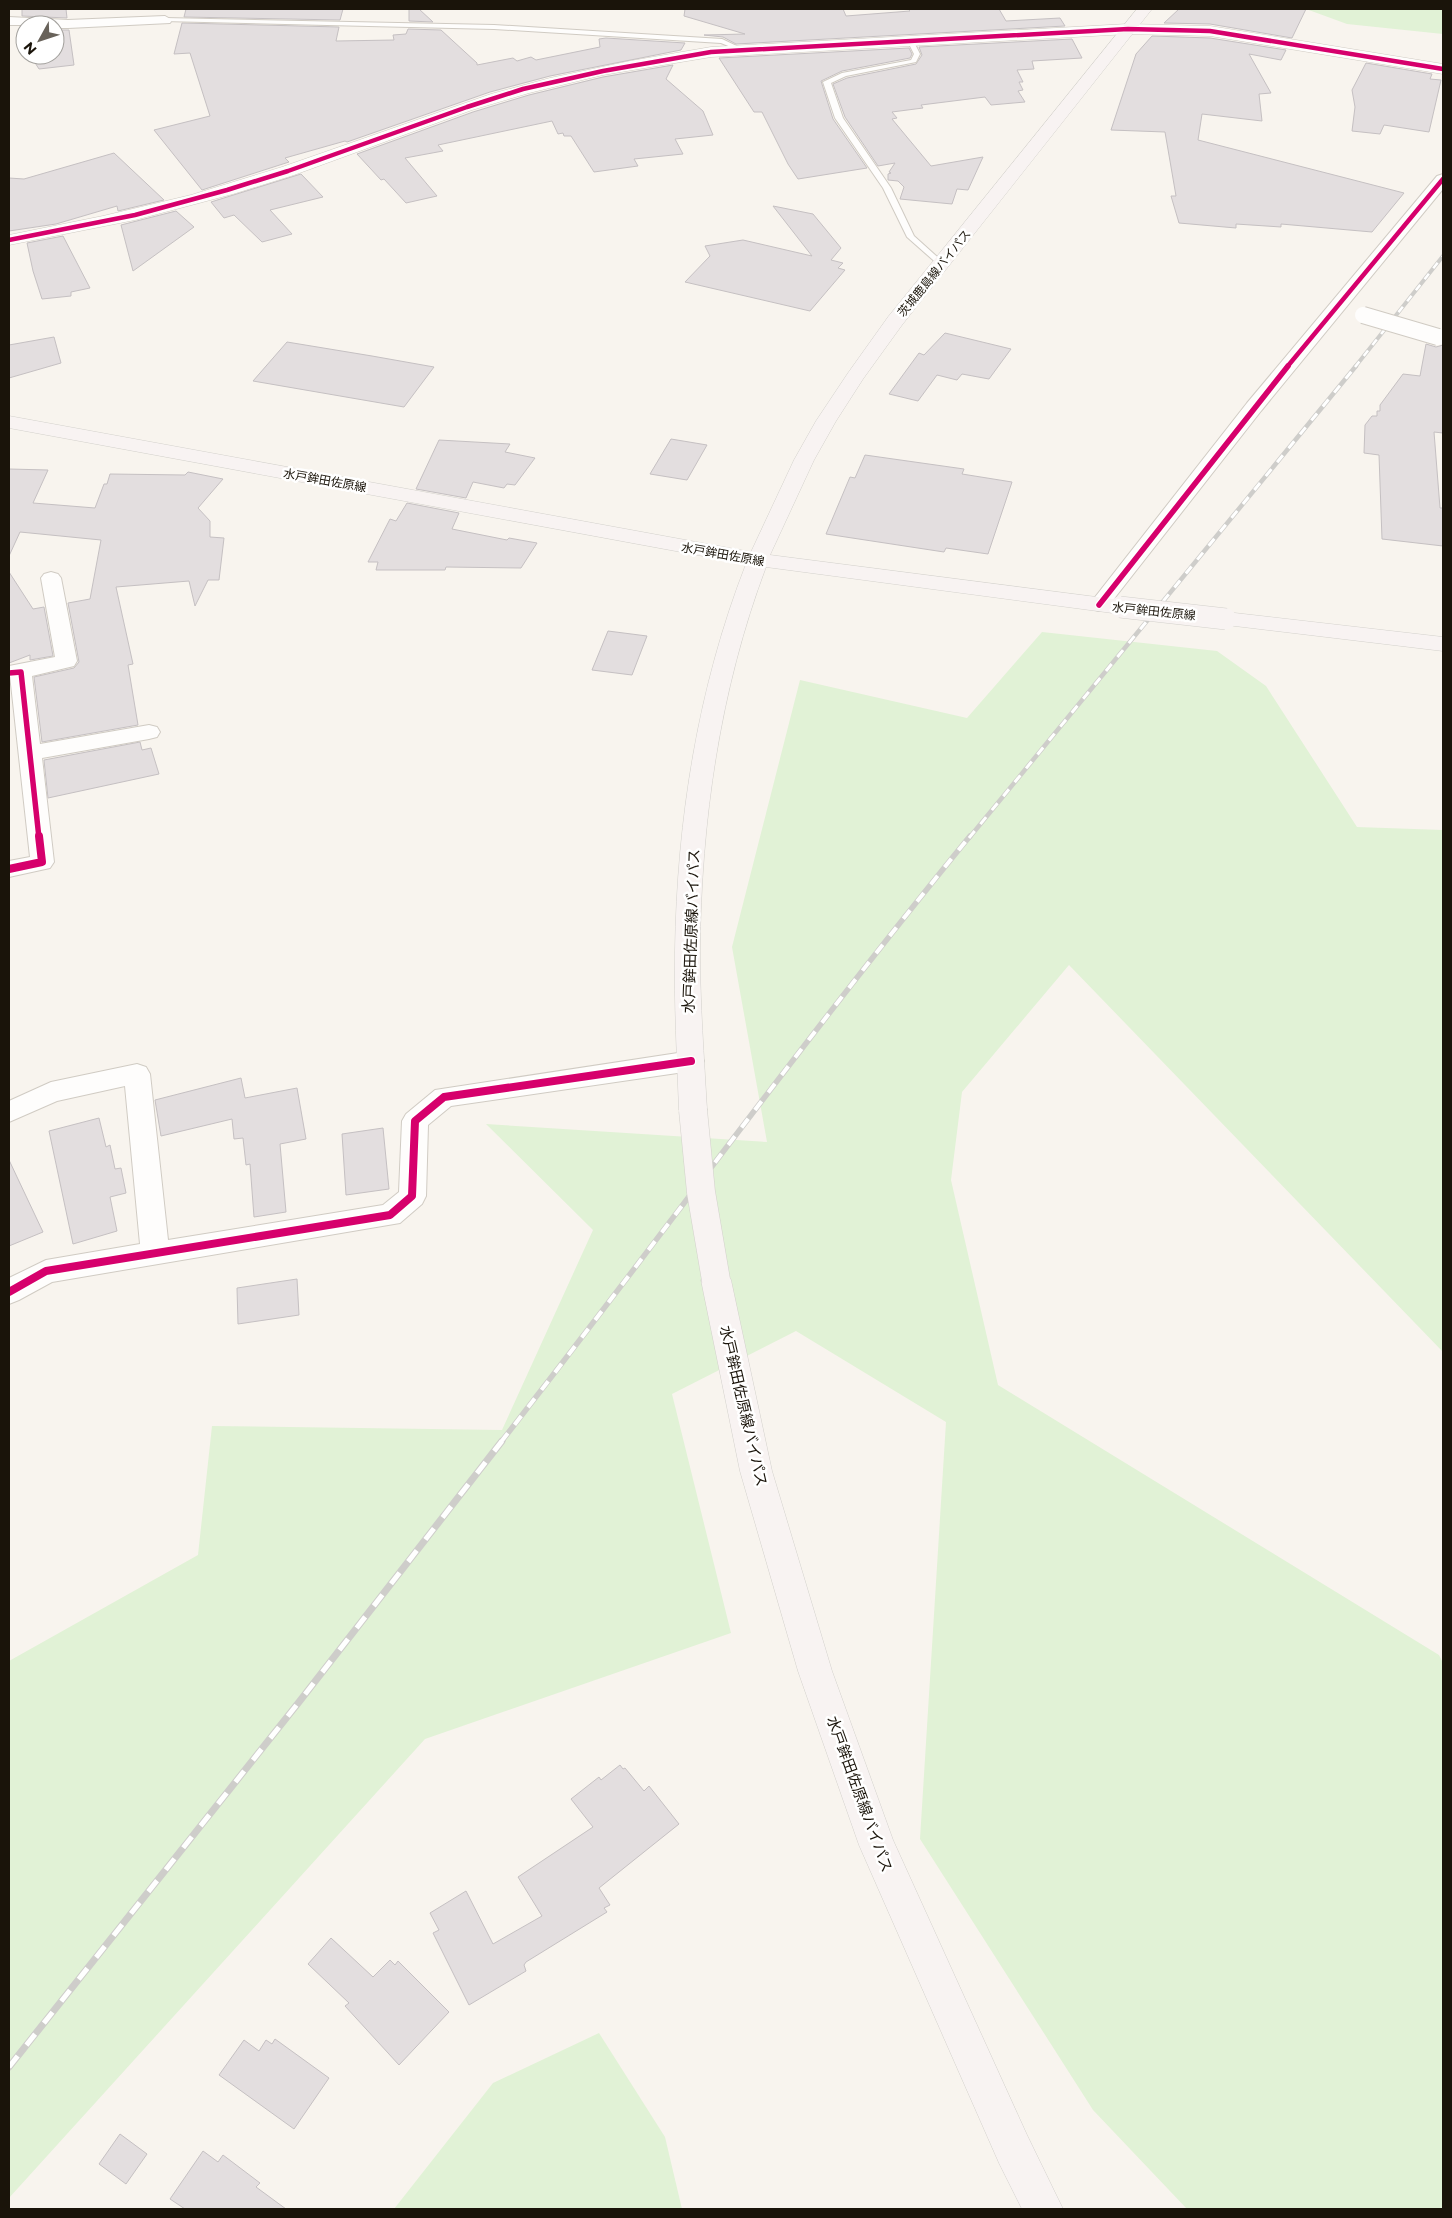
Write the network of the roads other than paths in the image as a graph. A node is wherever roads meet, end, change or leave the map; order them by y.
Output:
1 (1145, 9) edge
2 (165, 20) joint
3 (9, 21) edge
4 (1128, 29) junction
5 (910, 40) junction
6 (740, 49) junction
7 (1443, 69) edge
8 (1443, 179) edge
9 (9, 240) edge
10 (941, 265) junction
11 (1337, 308) junction
12 (1441, 338) edge
13 (9, 422) edge
14 (758, 560) junction
15 (51, 578) dead end
16 (1110, 606) junction
17 (1443, 644) edge
18 (15, 672) edge
19 (149, 732) dead end
20 (30, 753) junction
21 (9, 869) edge
22 (691, 1061) junction
23 (9, 1112) edge
24 (156, 1253) junction
25 (9, 1292) edge
26 (1043, 2209) edge

1 - 4 main road, 茨城鹿島線バイパス
2 - 3 street
2 - 6 lane
4 - 5 street
4 - 7 street
4 - 10 main road, 茨城鹿島線バイパス
5 - 6 street
5 - 10 lane
6 - 9 street
8 - 11 street
10 - 14 main road, 茨城鹿島線バイパス
11 - 12 street, bridge
11 - 16 street
13 - 14 main road, 水戸鉾田佐原線
14 - 16 main road, 水戸鉾田佐原線
14 - 22 main road, 水戸鉾田佐原線バイパス
15 - 18 street
16 - 17 main road, 水戸鉾田佐原線, bridge
18 - 20 street
19 - 20 street
20 - 21 street
22 - 24 street
22 - 26 main road, 水戸鉾田佐原線バイパス, bridge
23 - 24 street
24 - 25 street

